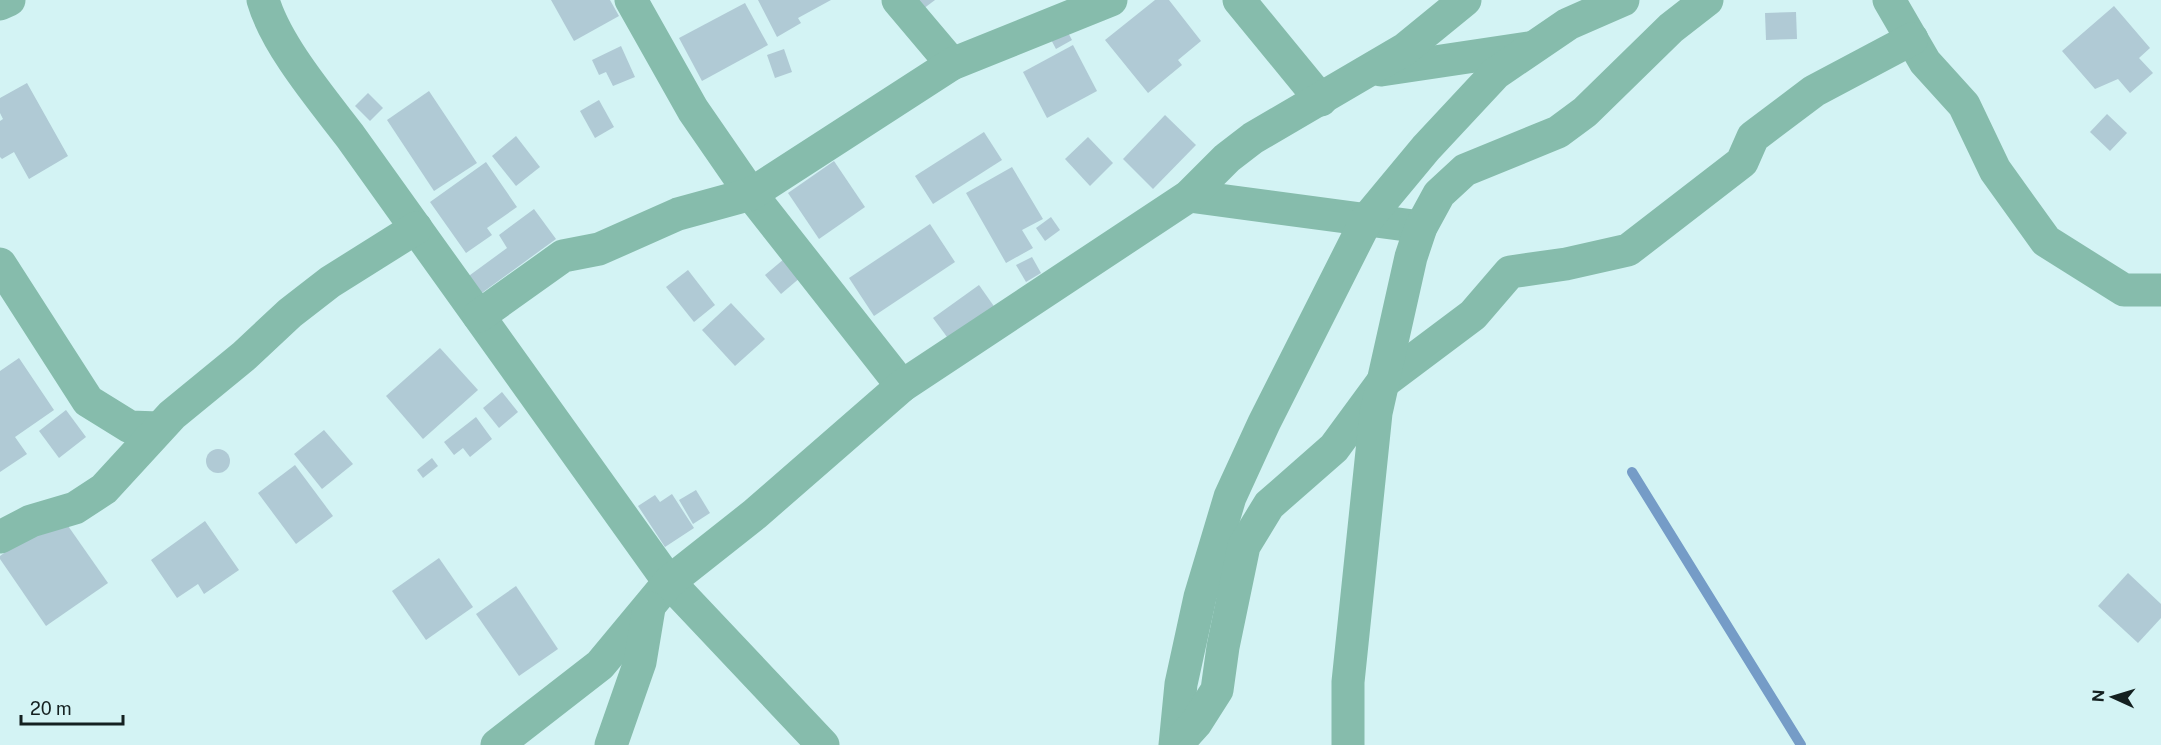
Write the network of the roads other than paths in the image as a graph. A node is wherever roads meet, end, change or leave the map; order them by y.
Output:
1 (9, 0) edge
2 (263, 0) edge
3 (631, 0) edge
4 (898, 0) edge
5 (1111, 0) edge
6 (1239, 0) edge
7 (1464, 0) edge
8 (1623, 0) edge
9 (1707, 0) edge
10 (1889, 0) edge
11 (0, 4) edge
12 (1912, 39) junction
13 (1534, 47) junction
14 (952, 64) junction
15 (1367, 72) junction
16 (1322, 100) junction
17 (751, 194) junction
18 (1189, 196) junction
19 (1367, 219) junction
20 (1421, 227) junction
21 (416, 228) junction
22 (0, 264) edge
23 (2161, 290) edge
24 (479, 316) junction
25 (1381, 384) junction
26 (902, 386) junction
27 (159, 428) junction
28 (0, 537) edge
29 (659, 594) junction
30 (497, 745) edge
31 (611, 745) edge
32 (823, 745) edge
33 (1175, 745) edge
34 (1348, 745) edge

1 - 11 street
2 - 21 street
3 - 17 street
4 - 14 street
5 - 14 street
6 - 16 street
7 - 15 street
8 - 13 street
9 - 20 street
10 - 12 street
12 - 23 street
12 - 25 street
13 - 15 street
13 - 19 street
14 - 17 street
15 - 16 street
16 - 18 street
17 - 24 street
17 - 26 street
18 - 19 street
18 - 26 street
19 - 20 street
19 - 33 street
20 - 25 street
21 - 24 street
21 - 27 street
22 - 27 street
24 - 29 street
25 - 33 street
25 - 34 street
26 - 29 street
27 - 28 street
29 - 30 street
29 - 31 street
29 - 32 street

